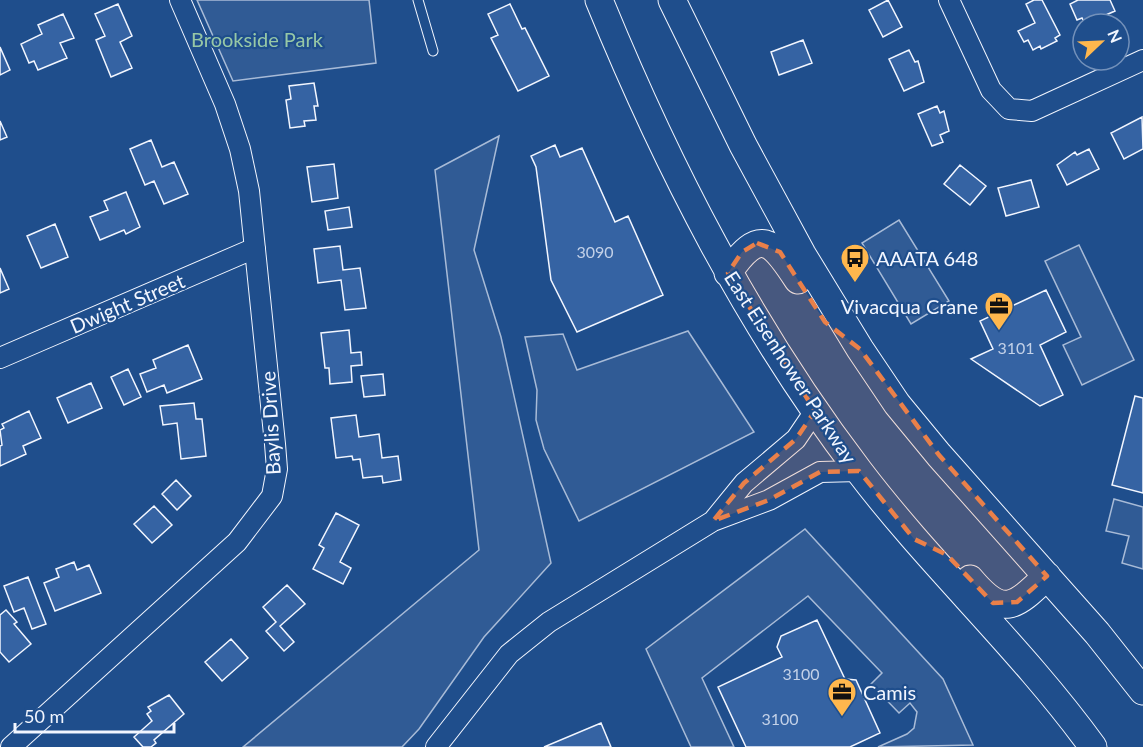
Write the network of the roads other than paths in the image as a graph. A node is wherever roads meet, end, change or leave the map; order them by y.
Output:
1 (180, 0) edge
2 (418, 0) edge
3 (598, 0) edge
4 (672, 0) edge
5 (950, 0) edge
6 (433, 51) dead end
7 (1143, 60) edge
8 (255, 248) junction
9 (728, 273) junction
10 (860, 350) junction
11 (0, 358) edge
12 (815, 411) junction
13 (859, 471) junction
14 (713, 521) junction
15 (914, 539) junction
16 (1047, 576) junction
17 (1115, 656) junction
18 (1143, 674) edge
19 (1143, 691) edge
20 (11, 747) edge
21 (436, 747) edge
22 (1093, 747) edge

1 - 8 street, Baylis Drive
2 - 6 lane
3 - 9 main road, East Eisenhower Parkway
4 - 10 main road
5 - 7 street
8 - 11 street, Dwight Street
8 - 20 street, Baylis Drive
9 - 10 main road
9 - 12 main road, East Eisenhower Parkway
10 - 16 main road
12 - 13 main road, East Eisenhower Parkway
12 - 14 street
13 - 14 street
13 - 15 main road, East Eisenhower Parkway
14 - 21 street
15 - 16 main road
15 - 22 main road, East Eisenhower Parkway
16 - 17 main road
17 - 18 main road
17 - 19 main road

